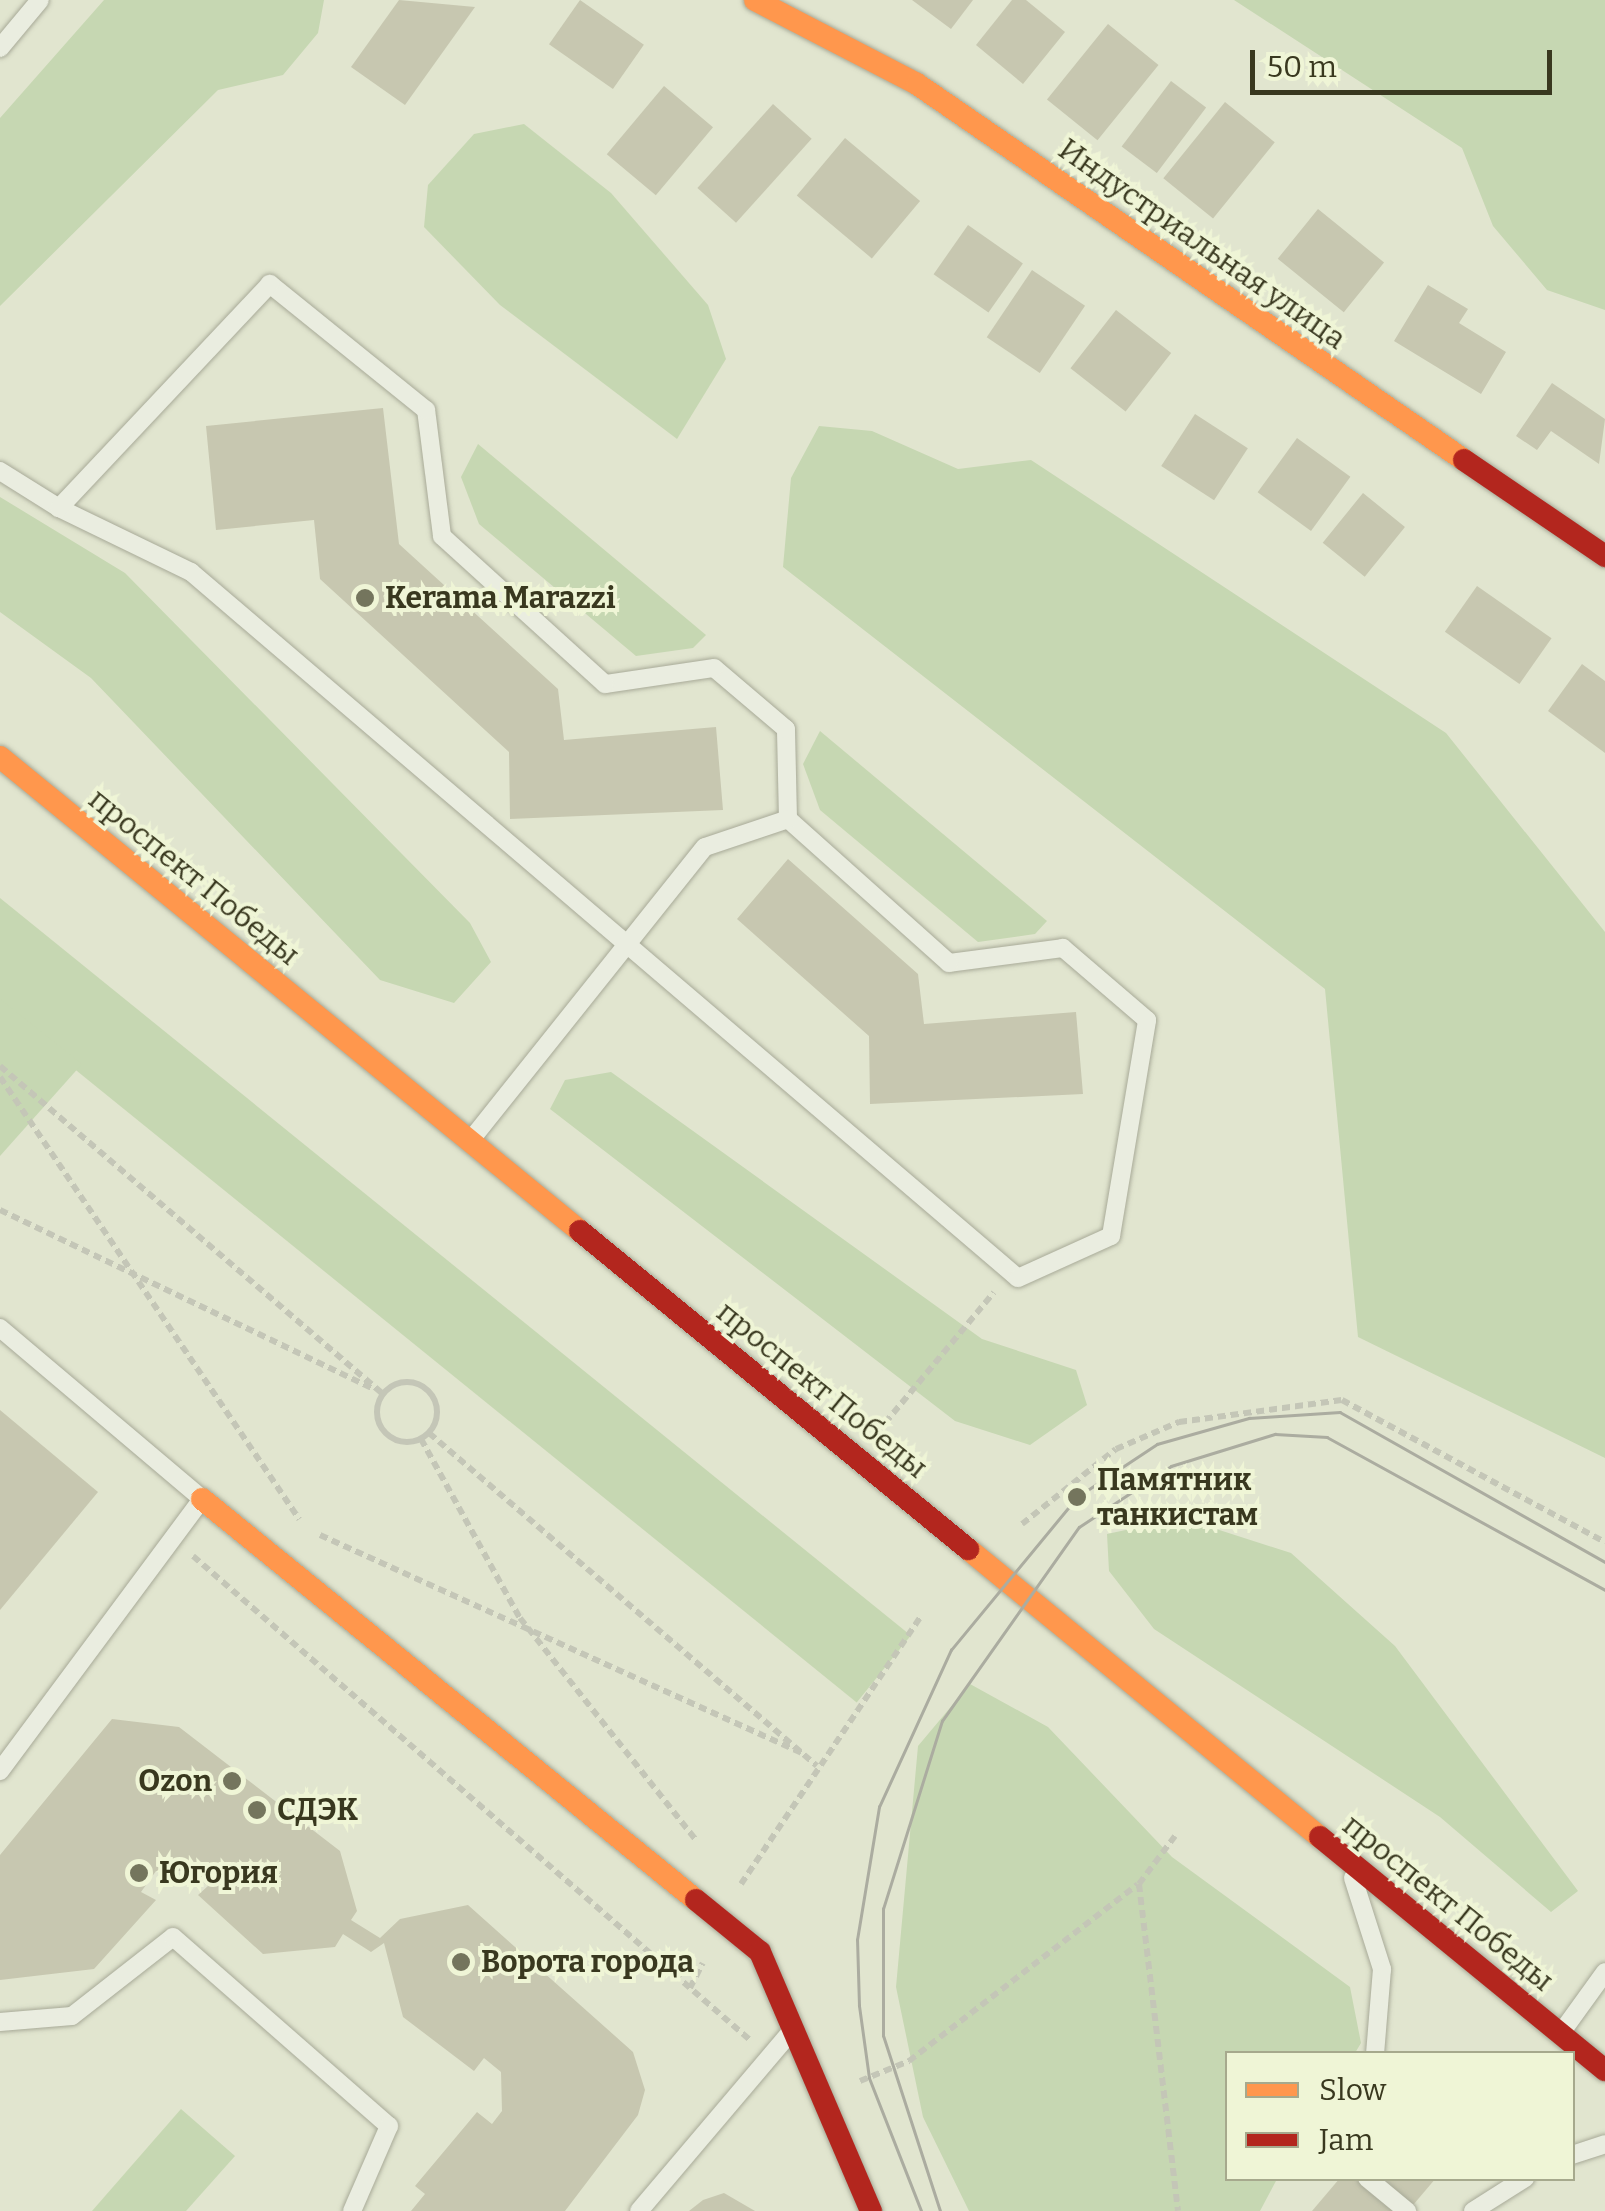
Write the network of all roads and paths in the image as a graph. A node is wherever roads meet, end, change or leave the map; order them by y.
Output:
1 (40, 0) edge
2 (755, 0) edge
3 (2, 41) edge
4 (0, 471) edge
5 (59, 508) junction
6 (1605, 556) edge
7 (0, 757) edge
8 (788, 819) junction
9 (627, 944) junction
10 (0, 1066) edge
11 (0, 1078) edge
12 (470, 1142) junction
13 (0, 1210) edge
14 (1010, 1271) junction
15 (137, 1280) junction
16 (0, 1328) edge
17 (384, 1394) junction
18 (885, 1423) dead end
19 (430, 1433) junction
20 (421, 1439) junction
21 (202, 1499) junction
22 (1022, 1524) dead end
23 (172, 1538) junction
24 (1605, 1542) edge
25 (922, 1616) dead end
26 (527, 1626) junction
27 (802, 1752) junction
28 (817, 1766) junction
29 (0, 1771) edge
30 (1175, 1836) dead end
31 (702, 1848) dead end
32 (1347, 1859) junction
33 (726, 1878) dead end
34 (1139, 1884) junction
35 (724, 1922) junction
36 (1605, 1972) edge
37 (690, 1988) junction
38 (0, 2022) edge
39 (798, 2026) junction
40 (1561, 2034) junction
41 (1375, 2051) edge
42 (769, 2057) junction
43 (1605, 2070) edge
44 (822, 2092) junction
45 (1605, 2144) edge
46 (1575, 2154) edge
47 (1371, 2181) edge
48 (1520, 2181) edge
49 (352, 2211) edge
50 (639, 2211) edge
51 (870, 2211) edge
52 (1178, 2211) edge
53 (1408, 2211) edge
54 (1472, 2211) edge

1 - 3 lane
2 - 6 main road, Индустриальная улица
4 - 5 lane
5 - 8 lane
5 - 9 lane
7 - 12 main road, проспект Победы
8 - 9 lane
8 - 14 lane
9 - 12 lane
9 - 14 lane
10 - 17 path
11 - 15 path
12 - 32 main road, проспект Победы
13 - 15 path
14 - 18 path
15 - 17 path
15 - 26 path
16 - 21 lane
17 - 19 path
17 - 20 path
19 - 20 path
19 - 27 path
20 - 26 path
21 - 23 lane
21 - 35 main road
22 - 24 path
23 - 29 lane
23 - 37 path
25 - 28 path
26 - 27 path
26 - 31 path
27 - 28 path
28 - 33 path
30 - 34 path
32 - 40 main road, проспект Победы
32 - 41 lane
34 - 44 path
34 - 52 path
35 - 37 path
35 - 39 main road
36 - 40 lane
37 - 42 path
38 - 49 lane
39 - 42 lane
39 - 44 main road
40 - 43 main road, проспект Победы
42 - 50 lane
44 - 51 main road
45 - 46 lane
47 - 53 lane
48 - 54 lane

